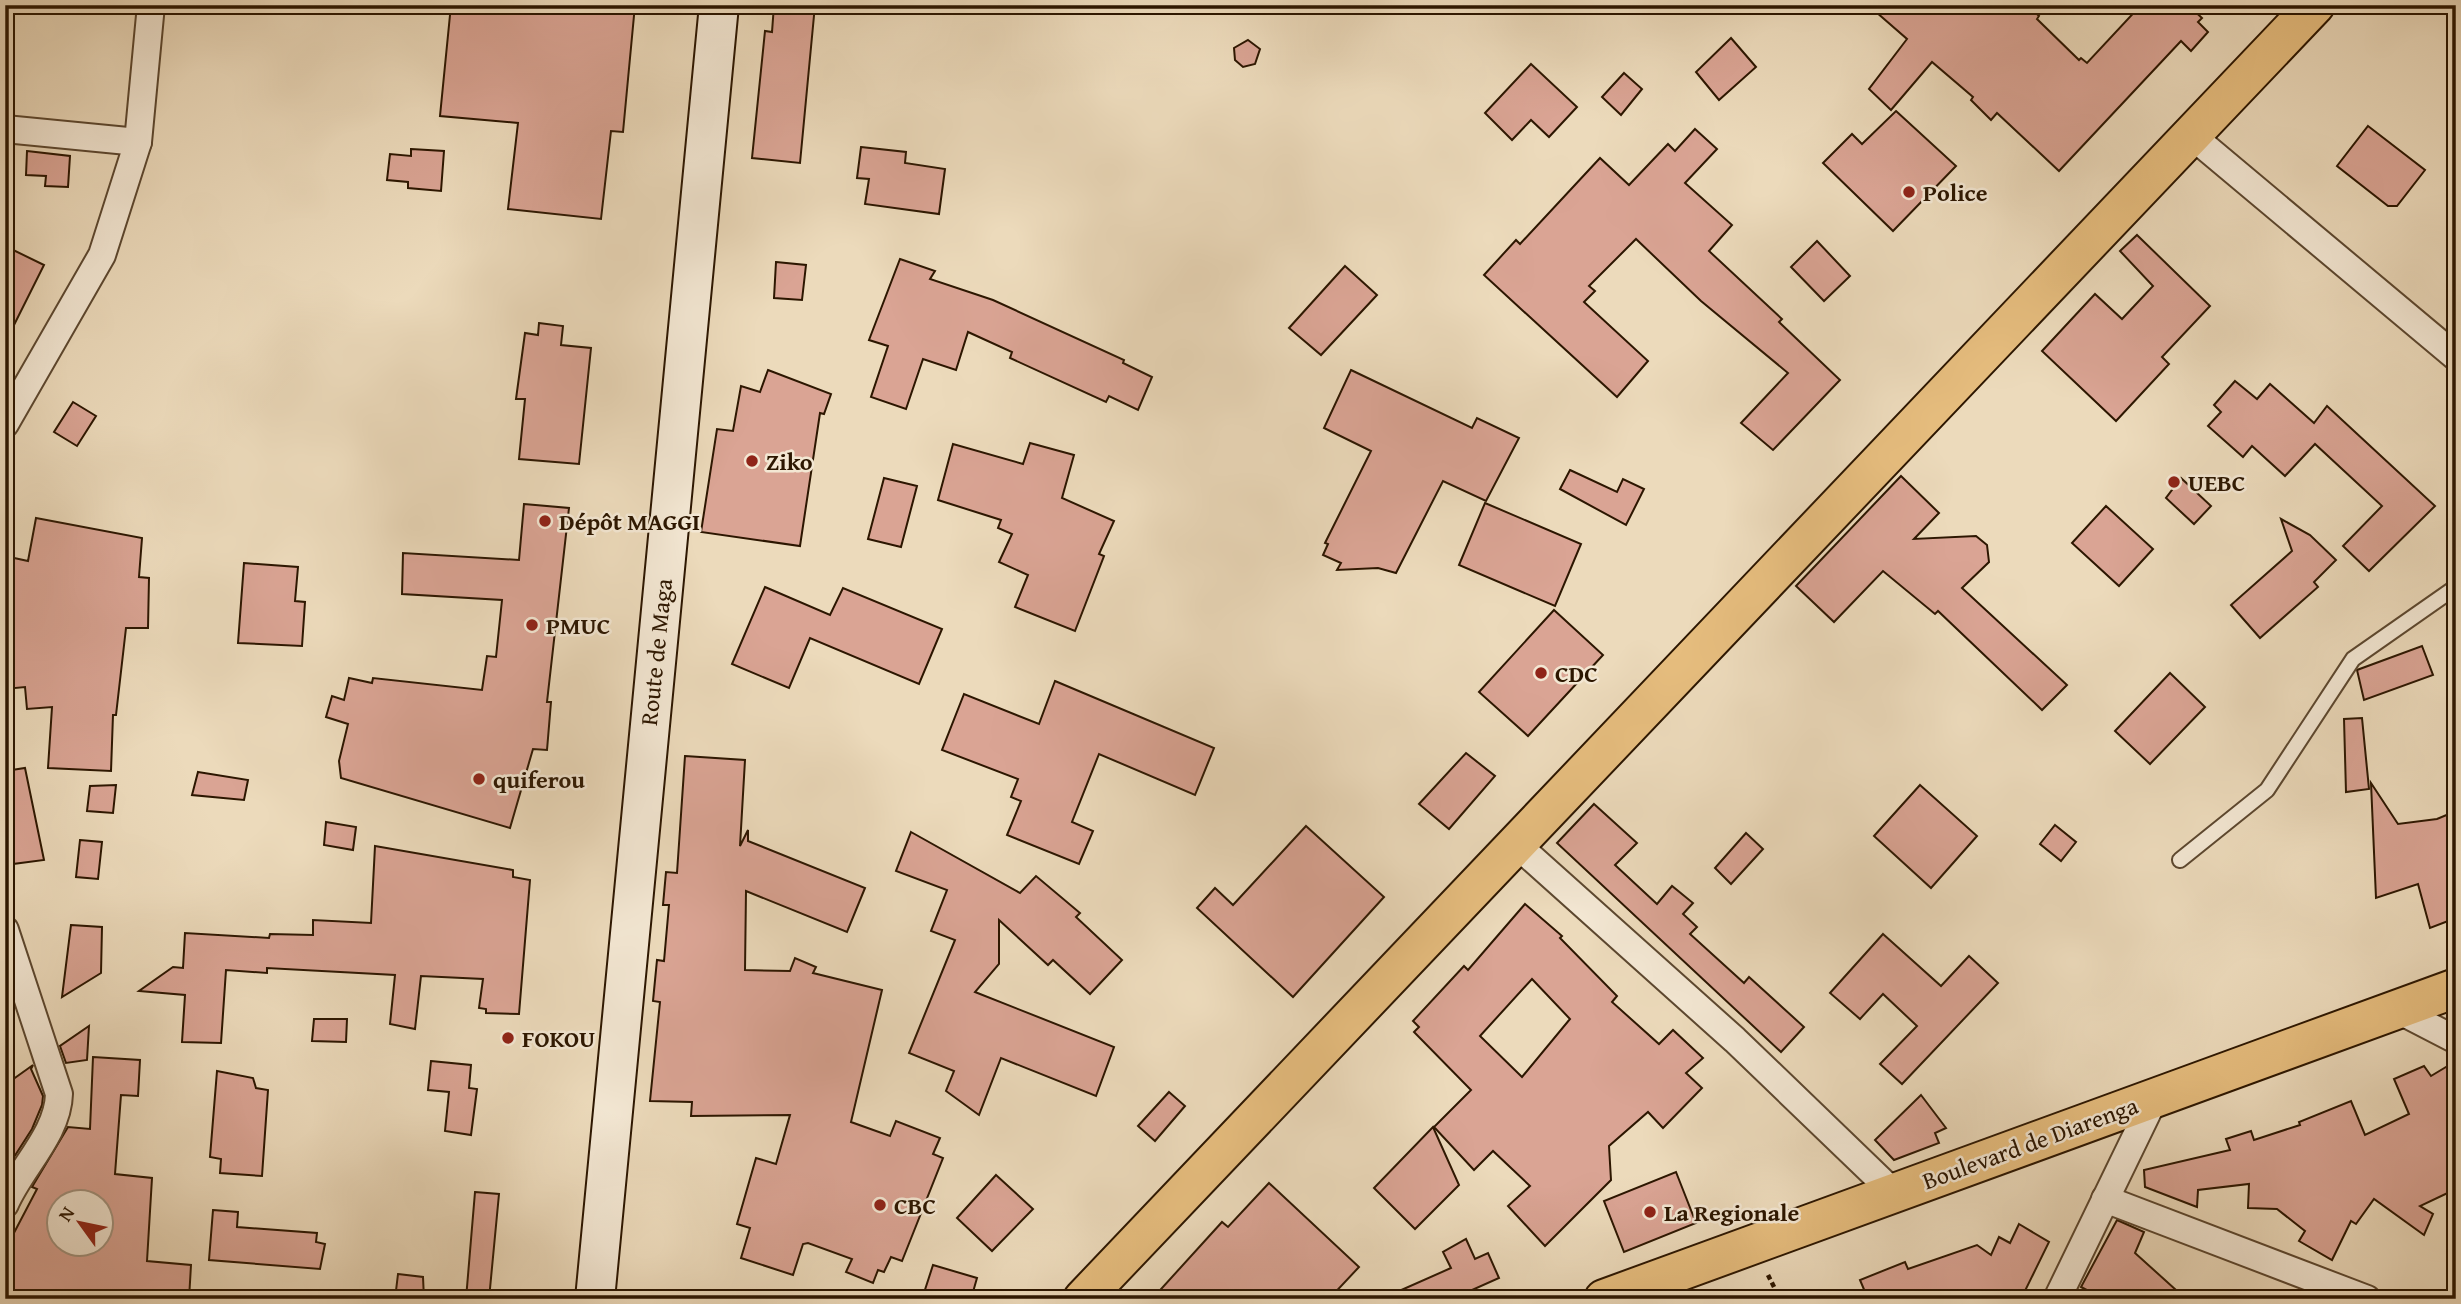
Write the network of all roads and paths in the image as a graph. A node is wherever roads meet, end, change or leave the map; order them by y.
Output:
1 (151, 5) edge
2 (719, 5) edge
3 (2315, 5) edge
4 (5, 129) edge
5 (2191, 135) junction
6 (138, 142) junction
7 (2456, 357) edge
8 (5, 424) edge
9 (2456, 587) edge
10 (1516, 844) junction
11 (2180, 859) dead end
12 (5, 930) edge
13 (2456, 988) edge
14 (2396, 1009) junction
15 (2456, 1040) edge
16 (2155, 1097) junction
17 (8, 1188) edge
18 (1894, 1193) junction
19 (2105, 1199) junction
20 (595, 1299) edge
21 (1083, 1299) edge
22 (1604, 1299) edge
23 (2057, 1299) edge
24 (2367, 1299) edge

1 - 6 street
2 - 20 main road, Route de Maga
3 - 5 main road
4 - 6 street
5 - 7 street
5 - 10 main road
6 - 8 street
9 - 11 lane
10 - 18 street
10 - 21 main road
12 - 17 street
13 - 14 main road, Boulevard de Diarenga
14 - 15 street
14 - 16 main road, Boulevard de Diarenga
16 - 18 main road, Boulevard de Diarenga
16 - 19 street
18 - 22 main road, Boulevard de Diarenga
19 - 23 street
19 - 24 street

